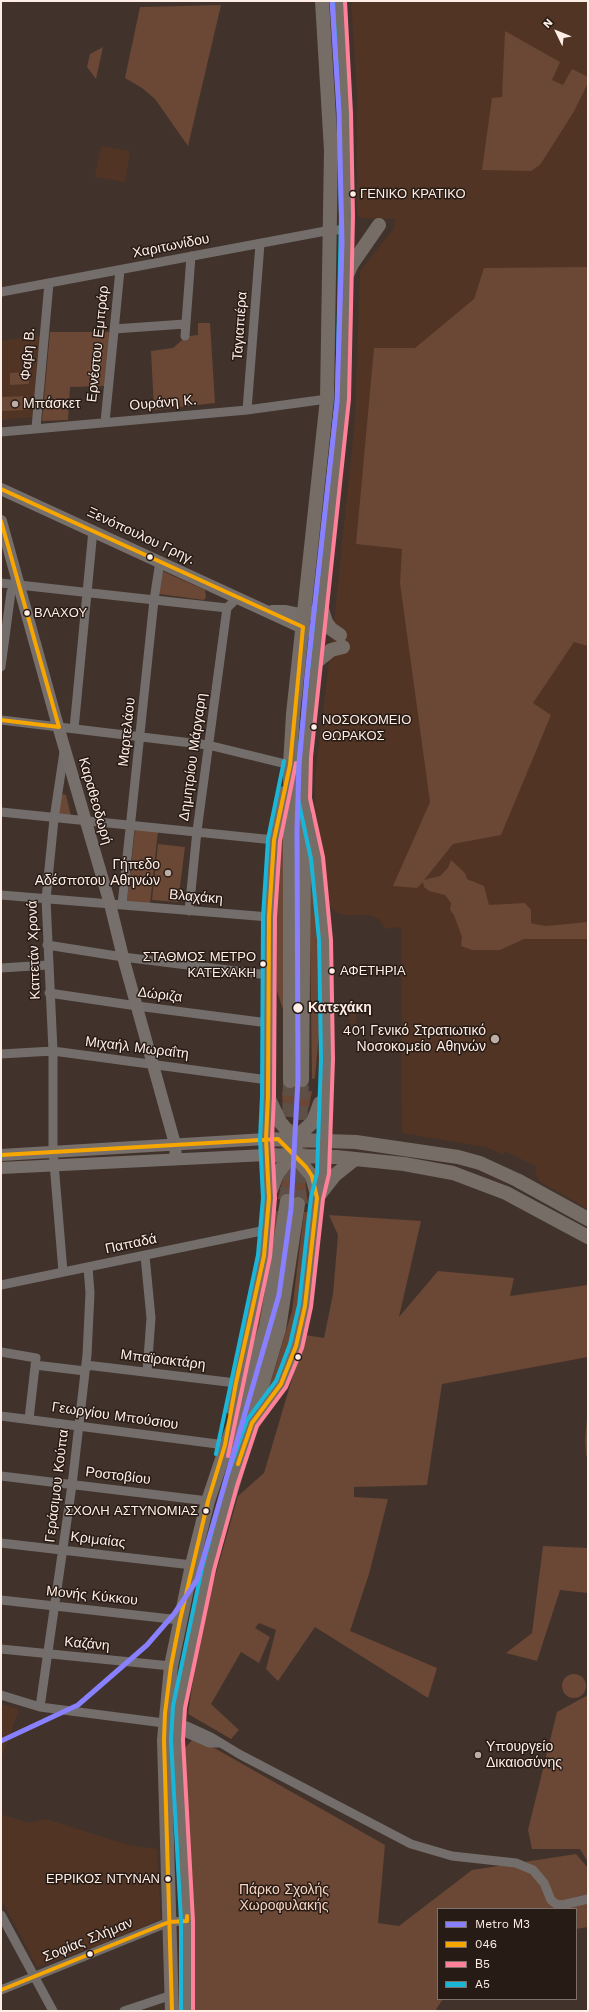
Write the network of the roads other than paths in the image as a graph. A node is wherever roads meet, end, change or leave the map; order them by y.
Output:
1 (322, 1) edge
2 (339, 1) edge
3 (379, 225) dead end
4 (331, 230) junction
5 (347, 230) junction
6 (260, 244) junction
7 (191, 256) junction
8 (120, 270) junction
9 (346, 277) junction
10 (49, 283) junction
11 (1, 292) edge
12 (185, 324) junction
13 (114, 329) junction
14 (185, 336) dead end
15 (327, 399) junction
16 (247, 410) junction
17 (104, 422) junction
18 (36, 428) junction
19 (1, 432) edge
20 (1, 489) edge
21 (1, 521) edge
22 (93, 530) junction
23 (160, 561) junction
24 (1, 583) edge
25 (19, 585) junction
26 (87, 594) junction
27 (238, 597) junction
28 (154, 600) junction
29 (321, 605) junction
30 (227, 608) junction
31 (304, 621) junction
32 (318, 634) junction
33 (316, 662) junction
34 (1, 667) edge
35 (1, 720) edge
36 (59, 728) junction
37 (74, 729) junction
38 (140, 737) junction
39 (208, 746) junction
40 (65, 749) junction
41 (290, 765) junction
42 (304, 799) junction
43 (1, 812) edge
44 (54, 819) junction
45 (85, 822) junction
46 (131, 825) junction
47 (197, 832) junction
48 (274, 840) junction
49 (1, 895) edge
50 (46, 899) junction
51 (116, 905) junction
52 (189, 911) junction
53 (269, 917) junction
54 (48, 945) junction
55 (123, 957) junction
56 (48, 965) junction
57 (1, 968) edge
58 (268, 975) junction
59 (49, 993) junction
60 (137, 1006) junction
61 (268, 1022) junction
62 (53, 1051) junction
63 (1, 1054) edge
64 (153, 1064) junction
65 (268, 1080) junction
66 (326, 1087) junction
67 (268, 1096) junction
68 (175, 1144) junction
69 (300, 1146) junction
70 (53, 1152) junction
71 (1, 1154) edge
72 (269, 1155) junction
73 (176, 1159) junction
74 (355, 1159) junction
75 (53, 1165) junction
76 (1, 1168) edge
77 (268, 1198) junction
78 (317, 1198) junction
79 (588, 1219) edge
80 (266, 1230) junction
81 (588, 1237) edge
82 (145, 1256) junction
83 (88, 1268) junction
84 (63, 1272) junction
85 (1, 1285) edge
86 (1, 1352) edge
87 (36, 1362) junction
88 (86, 1368) junction
89 (147, 1372) junction
90 (236, 1383) junction
91 (1, 1416) edge
92 (29, 1419) junction
93 (252, 1423) junction
94 (79, 1425) junction
95 (225, 1446) junction
96 (1, 1476) edge
97 (72, 1485) junction
98 (208, 1501) junction
99 (1, 1543) edge
100 (63, 1550) junction
101 (192, 1565) junction
102 (1, 1600) edge
103 (54, 1607) junction
104 (180, 1620) junction
105 (1, 1649) edge
106 (48, 1655) junction
107 (171, 1666) junction
108 (1, 1695) edge
109 (40, 1707) junction
110 (171, 1725) junction
111 (588, 1899) edge
112 (1, 1915) edge
113 (187, 1921) junction
114 (169, 1922) junction
115 (35, 1977) junction
116 (1, 1990) edge
117 (172, 1995) junction
118 (53, 2011) edge
119 (124, 2011) edge
120 (172, 2011) edge
121 (187, 2011) edge

1 - 4 main road
2 - 5 main road
3 - 9 main road
4 - 5 street, Χαριτωνίδου
4 - 6 street, Χαριτωνίδου
4 - 15 main road
5 - 9 main road
6 - 7 street, Χαριτωνίδου
6 - 16 street, Ταγιαπιέρα
7 - 8 street, Χαριτωνίδου
7 - 12 street
8 - 10 street, Χαριτωνίδου
8 - 13 street, Ερνέστου Εμπράρ
9 - 29 main road
10 - 11 street, Χαριτωνίδου
10 - 18 street, Φαβη Β.
12 - 13 street
12 - 14 street
13 - 17 street, Ερνέστου Εμπράρ
15 - 16 street, Ουράνη Κ.
15 - 31 main road
16 - 17 street, Ουράνη Κ.
17 - 18 street, Ουράνη Κ.
18 - 19 street, Ουράνη Κ.
20 - 22 street, Ξενόπουλου Γρηγ.
21 - 25 street, Καραθεοδωρή
22 - 23 street, Ξενόπουλου Γρηγ.
22 - 26 street
23 - 27 street, Ξενόπουλου Γρηγ.
23 - 28 street, Μαρτελάου
24 - 25 street
25 - 26 street
25 - 34 street
25 - 36 street, Καραθεοδωρή
26 - 28 street
26 - 37 street
27 - 30 street
27 - 31 street, Ξενόπουλου Γρηγ.
28 - 30 street
28 - 38 street, Μαρτελάου
29 - 31 street
29 - 32 main road
29 - 33 main road
30 - 39 street, Δημητρίου Μάργαρη
31 - 32 street, Ξενόπουλου Γρηγ.
31 - 41 main road
32 - 33 main road
33 - 42 main road
35 - 36 street
36 - 37 street
36 - 40 street, Καραθεοδωρή
37 - 38 street
38 - 39 street
38 - 46 street, Μαρτελάου
39 - 41 street
39 - 47 street, Δημητρίου Μάργαρη
40 - 44 street, Καπετάν Χρονά
40 - 45 street, Καραθεοδωρή
41 - 42 main road
41 - 48 main road
42 - 66 main road
43 - 44 street
44 - 45 street
44 - 50 street, Καπετάν Χρονά
45 - 46 street
45 - 51 street, Καραθεοδωρή
46 - 47 street
46 - 51 street, Μαρτελάου
47 - 48 street
47 - 52 street, Δημητρίου Μάργαρη
48 - 53 main road
49 - 50 street, Βλαχάκη
50 - 51 street, Βλαχάκη
50 - 54 street, Καπετάν Χρονά
51 - 52 street, Βλαχάκη
51 - 55 street, Καραθεοδωρή
52 - 53 street, Βλαχάκη
53 - 58 main road
54 - 55 street
54 - 56 street, Καπετάν Χρονά
55 - 58 street
55 - 60 street, Καραθεοδωρή
56 - 57 street
56 - 59 street, Καπετάν Χρονά
58 - 61 main road
59 - 60 street, Δώριζα
59 - 62 street, Καπετάν Χρονά
60 - 61 street, Δώριζα
60 - 64 street, Καραθεοδωρή
61 - 65 main road
62 - 63 street, Μιχαήλ Μωραΐτη
62 - 64 street, Μιχαήλ Μωραΐτη
62 - 70 street, Καπετάν Χρονά
64 - 65 street, Μιχαήλ Μωραΐτη
64 - 68 street, Καραθεοδωρή
65 - 67 main road
66 - 69 main road
66 - 69 main road
67 - 69 main road
67 - 69 main road
68 - 69 street
68 - 70 street
68 - 73 street, Καραθεοδωρή
69 - 72 main road
69 - 72 main road
69 - 74 main road
69 - 77 main road
69 - 78 main road
69 - 78 main road
69 - 79 main road
70 - 71 street
70 - 75 street, Καπετάν Χρονά
72 - 73 street
72 - 77 main road
73 - 75 street
74 - 78 main road
74 - 81 main road
75 - 76 street
75 - 84 street
77 - 80 main road
78 - 93 main road
80 - 82 street, Παπαδά
80 - 90 main road
82 - 83 street, Παπαδά
82 - 89 street
83 - 84 street, Παπαδά
83 - 88 street, Γεράσιμου Κούπα
84 - 85 street, Παπαδά
86 - 87 street, Μπαϊρακτάρη
87 - 88 street, Μπαϊρακτάρη
87 - 92 street
88 - 89 street, Μπαϊρακτάρη
88 - 94 street, Γεράσιμου Κούπα
89 - 90 street, Μπαϊρακτάρη
90 - 95 main road
91 - 92 street, Γεωργίου Μπούσιου
92 - 94 street, Γεωργίου Μπούσιου
93 - 95 main road
93 - 110 main road
94 - 95 street, Γεωργίου Μπούσιου
94 - 97 street, Γεράσιμου Κούπα
95 - 98 main road
96 - 97 street, Ροστοβίου
97 - 98 street, Ροστοβίου
97 - 100 street, Γεράσιμου Κούπα
98 - 101 main road
99 - 100 street, Κριμαίας
100 - 101 street, Κριμαίας
100 - 103 street, Γεράσιμου Κούπα
101 - 104 main road
102 - 103 street, Μονής Κύκκου
103 - 104 street, Μονής Κύκκου
103 - 106 street, Γεράσιμου Κούπα
104 - 107 main road
105 - 106 street, Καζάνη
106 - 107 street, Καζάνη
106 - 109 street, Γεράσιμου Κούπα
107 - 110 main road
108 - 109 street
109 - 110 street
110 - 111 street
110 - 113 main road
110 - 114 main road
112 - 115 street
113 - 114 street, Σοφίας Σλήμαν
113 - 121 main road
114 - 115 street, Σοφίας Σλήμαν
114 - 117 main road
115 - 116 street, Σοφίας Σλήμαν
115 - 118 street
117 - 119 street
117 - 120 main road

